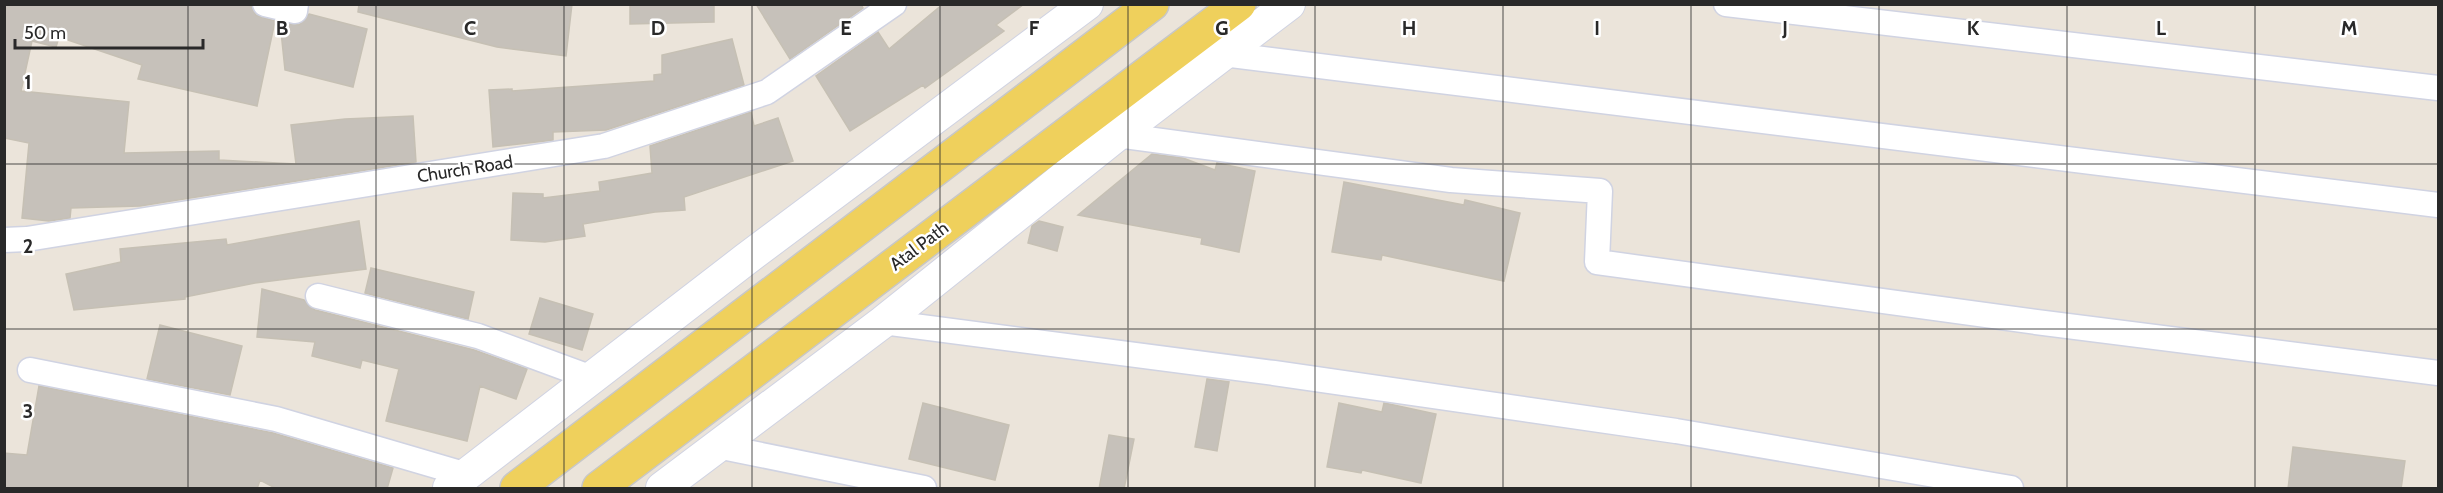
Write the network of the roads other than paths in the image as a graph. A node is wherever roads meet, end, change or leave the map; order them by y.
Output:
1 (265, 4) edge
2 (296, 4) edge
3 (894, 4) edge
4 (1087, 4) edge
5 (1152, 4) edge
6 (1239, 4) edge
7 (1289, 4) edge
8 (1726, 4) edge
9 (1223, 54) junction
10 (2439, 88) edge
11 (1117, 135) junction
12 (2439, 205) edge
13 (4, 240) edge
14 (318, 296) dead end
15 (883, 322) junction
16 (30, 370) dead end
17 (2439, 373) edge
18 (592, 378) junction
19 (717, 446) junction
20 (458, 482) edge
21 (517, 489) edge
22 (599, 489) edge
23 (662, 489) edge
24 (924, 489) edge
25 (2010, 489) edge

1 - 2 street
3 - 13 street, Church Road
4 - 18 street
5 - 21 main road
6 - 22 main road, Atal Path
7 - 9 street
8 - 10 street
9 - 11 street
9 - 12 street
11 - 15 street
11 - 17 street
14 - 18 street
15 - 19 street
15 - 25 street
16 - 20 street
18 - 20 street
19 - 23 street
19 - 24 street

